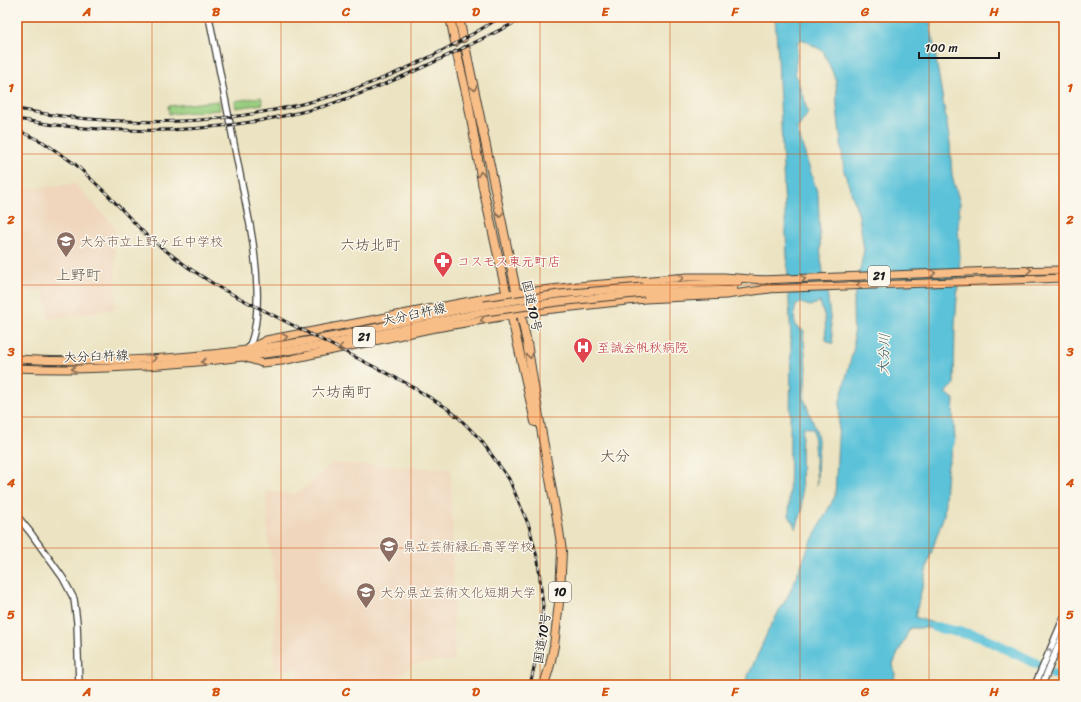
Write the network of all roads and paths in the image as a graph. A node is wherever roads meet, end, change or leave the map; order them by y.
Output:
1 (209, 17) edge
2 (450, 17) edge
3 (459, 17) edge
4 (463, 38) dead end
5 (455, 42) dead end
6 (466, 50) dead end
7 (457, 54) dead end
8 (1064, 270) edge
9 (1064, 278) edge
10 (712, 286) junction
11 (517, 293) junction
12 (507, 294) junction
13 (484, 309) junction
14 (521, 313) junction
15 (511, 315) junction
16 (249, 349) junction
17 (243, 357) junction
18 (17, 359) edge
19 (17, 368) edge
20 (553, 499) junction
21 (17, 516) edge
22 (1064, 617) edge
23 (1064, 632) edge
24 (79, 685) edge
25 (544, 685) edge
26 (1035, 685) edge
27 (1042, 685) edge

1 - 16 street
2 - 5 highway
3 - 4 highway
6 -> 11 highway, 国道10号 / 10
12 -> 7 highway, 国道10号 / 10
10 -> 8 main road, 21
9 -> 10 main road, 大分臼杵線 / 21
11 -> 10 main road
10 - 13 main road, 大分臼杵線 / 21, bridge
10 - 14 main road
11 - 12 main road
11 - 14 highway, 国道10号 / 10
12 - 15 highway, 国道10号 / 10
16 -> 12 main road
13 - 16 main road, 大分臼杵線 / 21
13 - 17 main road, 大分臼杵線 / 21
14 - 15 main road
14 -> 20 highway, 国道10号 / 10
15 -> 17 main road
15 - 20 highway, 国道10号 / 10
16 - 17 street
18 -> 16 main road, 大分臼杵線 / 21
17 -> 19 main road, 大分臼杵線 / 21
20 - 25 highway, 国道10号 / 10
21 - 24 street
26 -> 22 street
23 - 27 street

